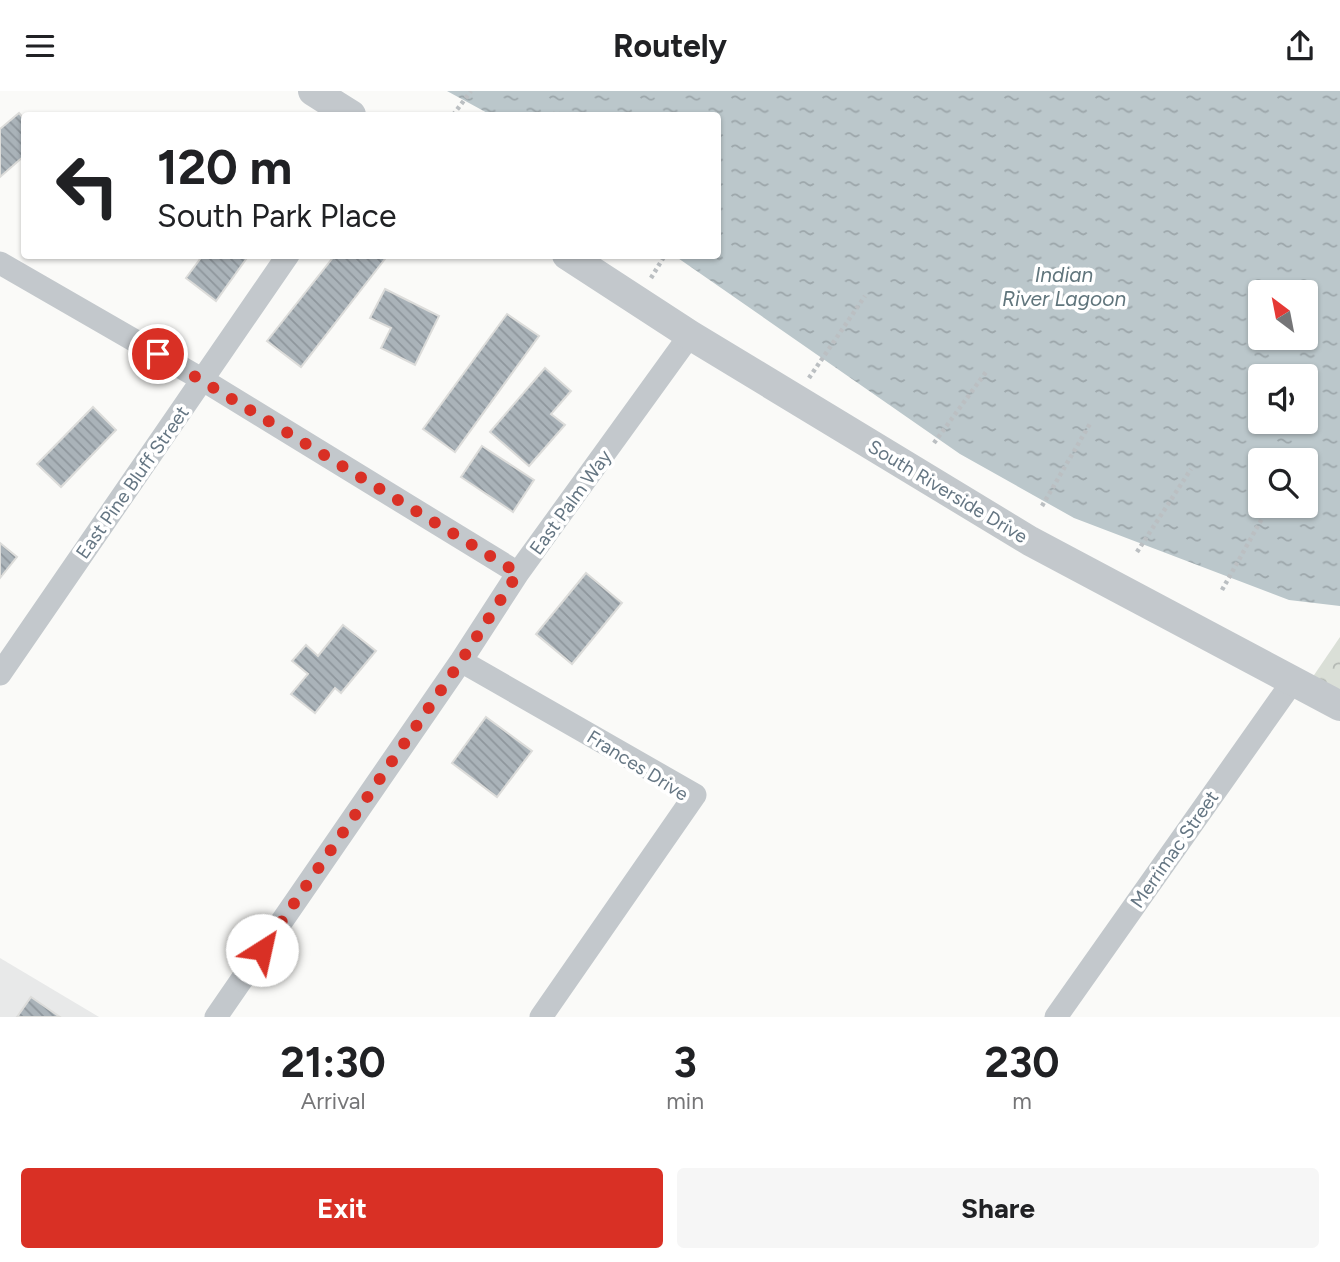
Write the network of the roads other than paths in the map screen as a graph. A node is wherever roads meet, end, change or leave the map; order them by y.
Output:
1 (313, 91) edge
2 (346, 112) edge
3 (285, 259) edge
4 (573, 259) edge
5 (0, 263) edge
6 (690, 335) junction
7 (203, 380) junction
8 (518, 573) junction
9 (461, 661) junction
10 (0, 674) edge
11 (1293, 681) junction
12 (1340, 706) edge
13 (216, 1017) edge
14 (541, 1017) edge
15 (1056, 1017) edge

1 - 2 street
3 - 7 street, East Pine Bluff Street
4 - 6 street, South Riverside Drive
5 - 7 street
6 - 8 street, East Palm Way
6 - 11 street, South Riverside Drive
7 - 8 street
7 - 10 street, East Pine Bluff Street
8 - 9 street, East Palm Way
9 - 13 street, East Palm Way
9 - 14 street, Frances Drive
11 - 12 street, South Riverside Drive
11 - 15 street, Merrimac Street

